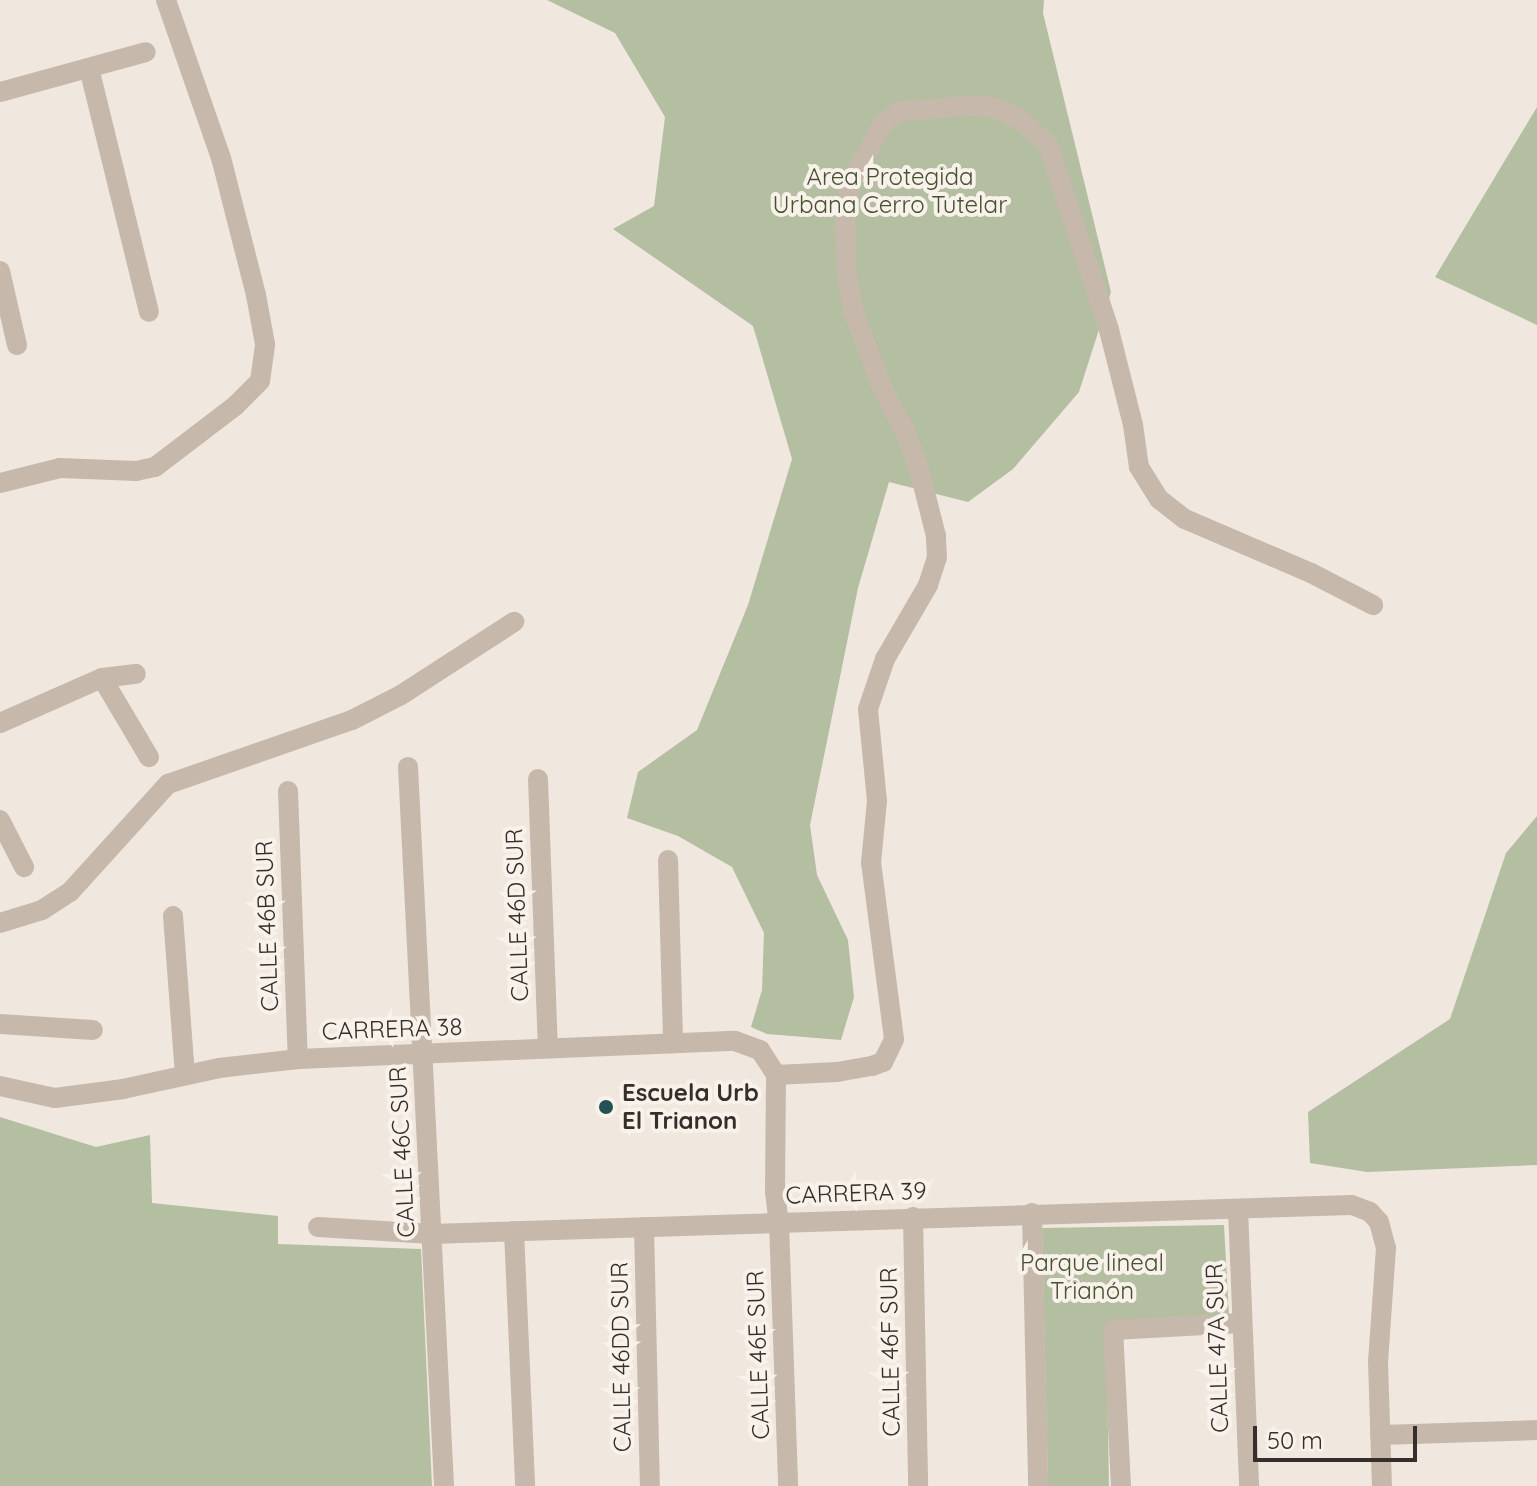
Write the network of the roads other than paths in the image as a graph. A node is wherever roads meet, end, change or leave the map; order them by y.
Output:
1 (166, 0) edge
2 (146, 52) dead end
3 (89, 68) junction
4 (0, 92) edge
5 (0, 271) edge
6 (149, 312) dead end
7 (17, 345) dead end
8 (0, 483) edge
9 (1373, 605) dead end
10 (514, 622) dead end
11 (136, 674) dead end
12 (102, 678) junction
13 (0, 723) edge
14 (149, 757) dead end
15 (408, 767) dead end
16 (538, 779) dead end
17 (288, 791) dead end
18 (0, 820) edge
19 (668, 860) dead end
20 (24, 867) dead end
21 (173, 916) dead end
22 (0, 923) edge
23 (0, 1024) edge
24 (93, 1030) dead end
25 (673, 1043) junction
26 (548, 1048) junction
27 (423, 1053) junction
28 (298, 1059) junction
29 (185, 1074) junction
30 (776, 1075) junction
31 (0, 1086) edge
32 (1238, 1209) junction
33 (1032, 1213) junction
34 (913, 1217) junction
35 (779, 1223) junction
36 (318, 1227) dead end
37 (644, 1227) junction
38 (514, 1231) junction
39 (432, 1234) junction
40 (1242, 1323) junction
41 (1537, 1430) edge
42 (1380, 1435) junction
43 (444, 1486) edge
44 (525, 1486) edge
45 (650, 1486) edge
46 (788, 1486) edge
47 (918, 1486) edge
48 (1038, 1486) edge
49 (1121, 1486) edge
50 (1249, 1486) edge
51 (1382, 1486) edge

1 - 8 street
2 - 3 street
3 - 4 street
3 - 6 street
5 - 7 street
9 - 30 street
10 - 22 street
11 - 12 street
12 - 13 street
12 - 14 street
15 - 27 street, CALLE 46C SUR
16 - 26 street, CALLE 46D SUR
17 - 28 street, CALLE 46B SUR
18 - 20 street
19 - 25 street
21 - 29 street
23 - 24 street
25 - 26 street, CARRERA 38
25 - 30 street, CARRERA 38
26 - 27 street, CARRERA 38
27 - 28 street, CARRERA 38
27 - 39 street, CALLE 46C SUR
28 - 29 street, CARRERA 38
29 - 31 street, CARRERA 38
30 - 35 street
32 - 33 street, CARRERA 39
32 - 40 street, CALLE 47A SUR
32 - 42 street, CARRERA 39
33 - 34 street, CARRERA 39
33 - 48 street
34 - 35 street, CARRERA 39
34 - 47 street, CALLE 46F SUR
35 - 37 street, CARRERA 39
35 - 46 street, CALLE 46E SUR
36 - 39 street, CARRERA 39
37 - 38 street, CARRERA 39
37 - 45 street, CALLE 46DD SUR
38 - 39 street, CARRERA 39
38 - 44 street
39 - 43 street, CALLE 46C SUR
40 - 49 street
40 - 50 street, CALLE 47A SUR
41 - 42 street
42 - 51 street

